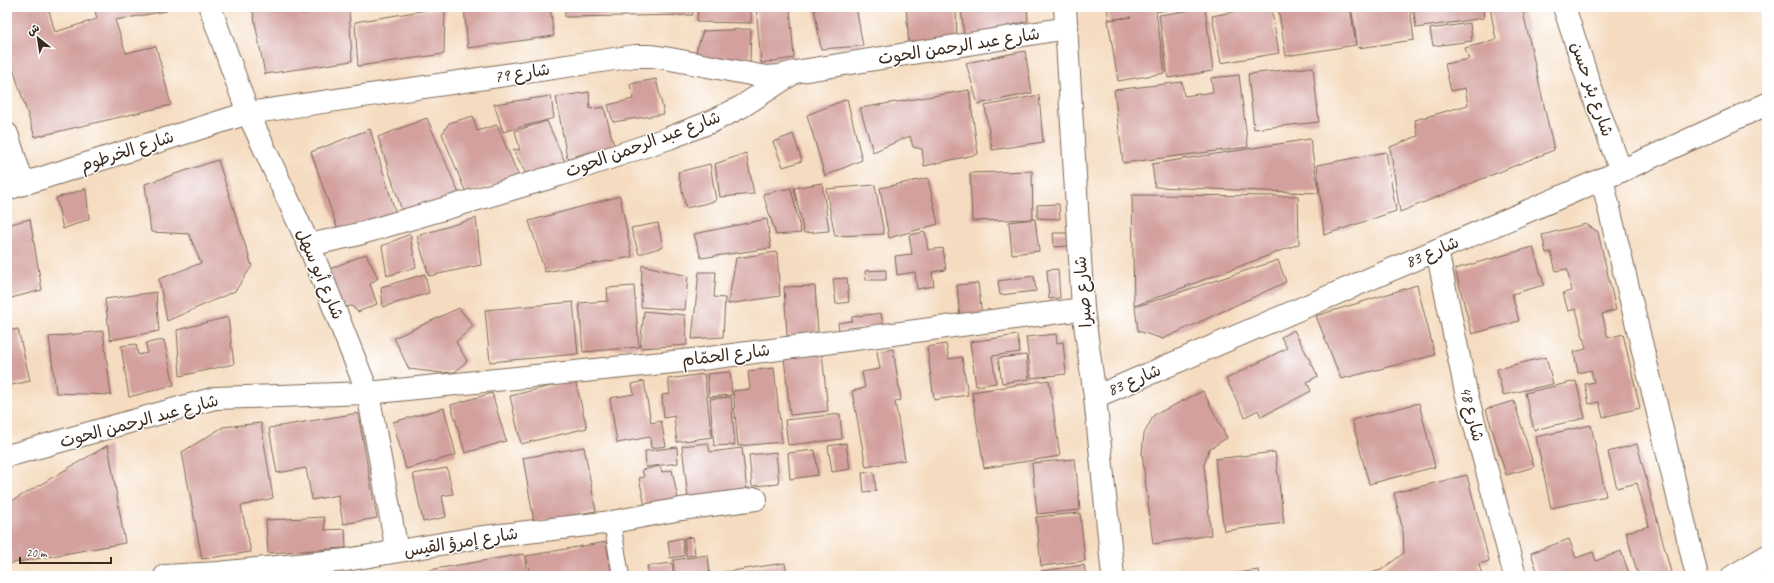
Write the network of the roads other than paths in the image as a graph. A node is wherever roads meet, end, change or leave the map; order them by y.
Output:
1 (210, 7) edge
2 (1065, 7) edge
3 (1564, 7) edge
4 (1067, 28) junction
5 (795, 72) junction
6 (1767, 104) edge
7 (248, 113) junction
8 (7, 134) edge
9 (1611, 175) junction
10 (15, 187) edge
11 (309, 245) junction
12 (1437, 250) junction
13 (1083, 309) junction
14 (368, 393) junction
15 (1095, 397) junction
16 (7, 456) edge
17 (756, 499) dead end
18 (612, 522) junction
19 (397, 551) junction
20 (1767, 556) edge
21 (165, 576) edge
22 (621, 576) edge
23 (1113, 576) edge
24 (1515, 576) edge
25 (1697, 576) edge
26 (1733, 576) edge

1 - 7 street, شارع أبو سهل
2 - 4 street, شارع صبرا
3 - 9 street, شارع بئر حسن
4 - 5 street, شارع عبد الرحمن الحوت
4 - 13 street, شارع صبرا
5 - 7 street, شارع 79
5 - 11 street, شارع عبد الرحمن الحوت
6 - 9 street, شارع 83
7 - 10 street, شارع الخرطوم
7 - 11 street, شارع أبو سهل
8 - 10 street
9 - 12 street, شارع 83
9 - 25 street, شارع بئر حسن
11 - 14 street, شارع أبو سهل
12 - 15 street, شارع 83
12 - 24 street, شارع 48
13 - 14 street, شارع الحمّام
13 - 15 street, شارع صبرا
14 - 16 street, شارع عبد الرحمن الحوت
14 - 19 street, شارع أبو سهل
15 - 23 street, شارع صبرا
17 - 18 street, شارع إمرؤ القيس
18 - 19 street, شارع إمرؤ القيس
18 - 22 lane
19 - 21 street, شارع إمرؤ القيس
20 - 26 street

